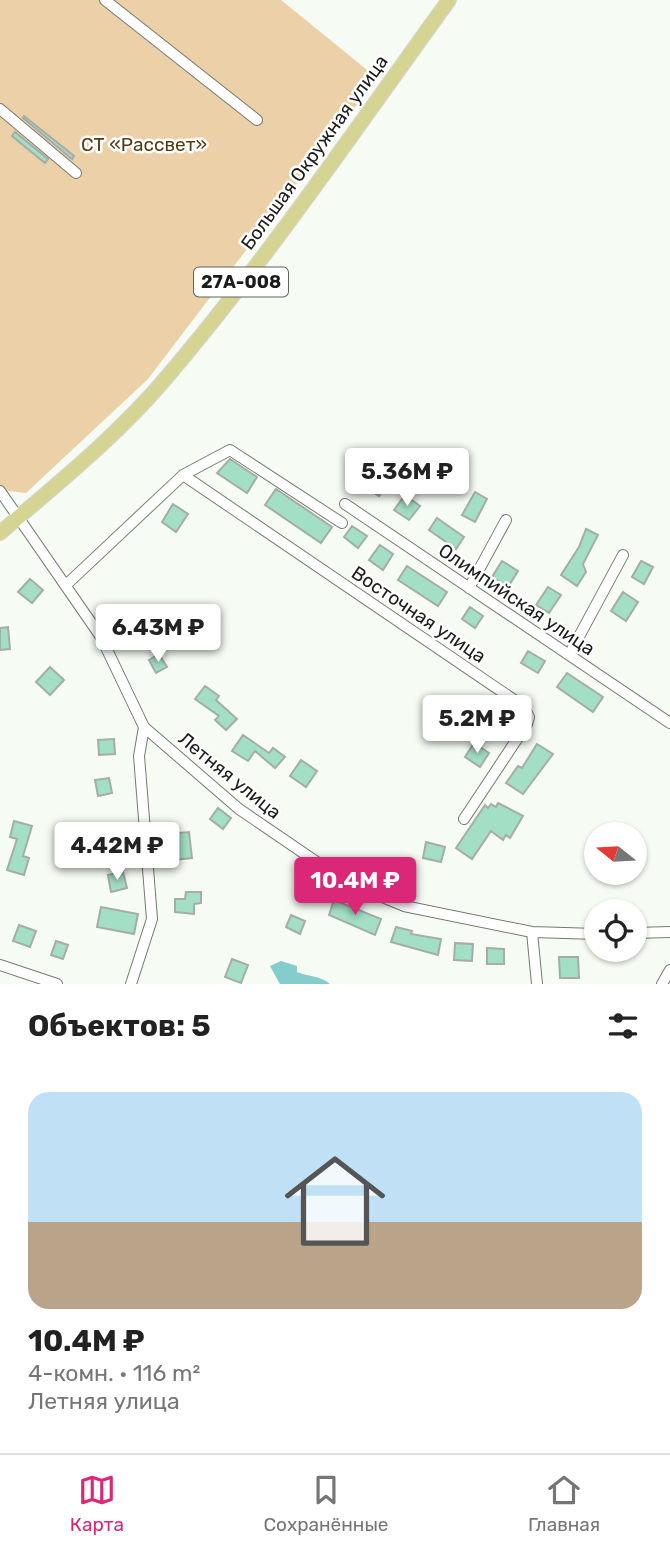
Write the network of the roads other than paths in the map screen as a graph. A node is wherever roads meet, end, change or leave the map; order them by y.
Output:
1 (105, 0) edge
2 (449, 0) edge
3 (0, 108) edge
4 (257, 120) dead end
5 (76, 173) dead end
6 (183, 475) junction
7 (0, 491) edge
8 (345, 504) dead end
9 (19, 516) junction
10 (506, 520) dead end
11 (342, 523) dead end
12 (0, 533) edge
13 (623, 555) dead end
14 (66, 585) junction
15 (469, 587) junction
16 (569, 655) junction
17 (670, 723) edge
18 (144, 727) junction
19 (464, 819) dead end
20 (532, 932) junction
21 (670, 932) edge
22 (647, 933) edge
23 (584, 934) edge
24 (0, 965) edge
25 (670, 970) edge
26 (57, 984) edge
27 (131, 984) edge
28 (537, 984) edge
29 (662, 984) edge

1 - 4 street
2 - 9 main road, Большая Окружная улица / 27А-008
3 - 5 street
6 - 11 street
6 - 14 street
6 - 19 street, Восточная улица
7 - 9 street, Летняя улица
8 - 15 street, Олимпийская улица
9 - 12 main road, Большая Окружная улица / 27А-008
9 - 14 street, Летняя улица
10 - 15 street
13 - 16 street
14 - 18 street, Летняя улица
15 - 16 street, Олимпийская улица
16 - 17 street, Олимпийская улица
18 - 20 street, Летняя улица
18 - 27 street
20 - 23 street, Летняя улица
20 - 28 street
21 - 22 street
24 - 26 street
25 - 29 street

